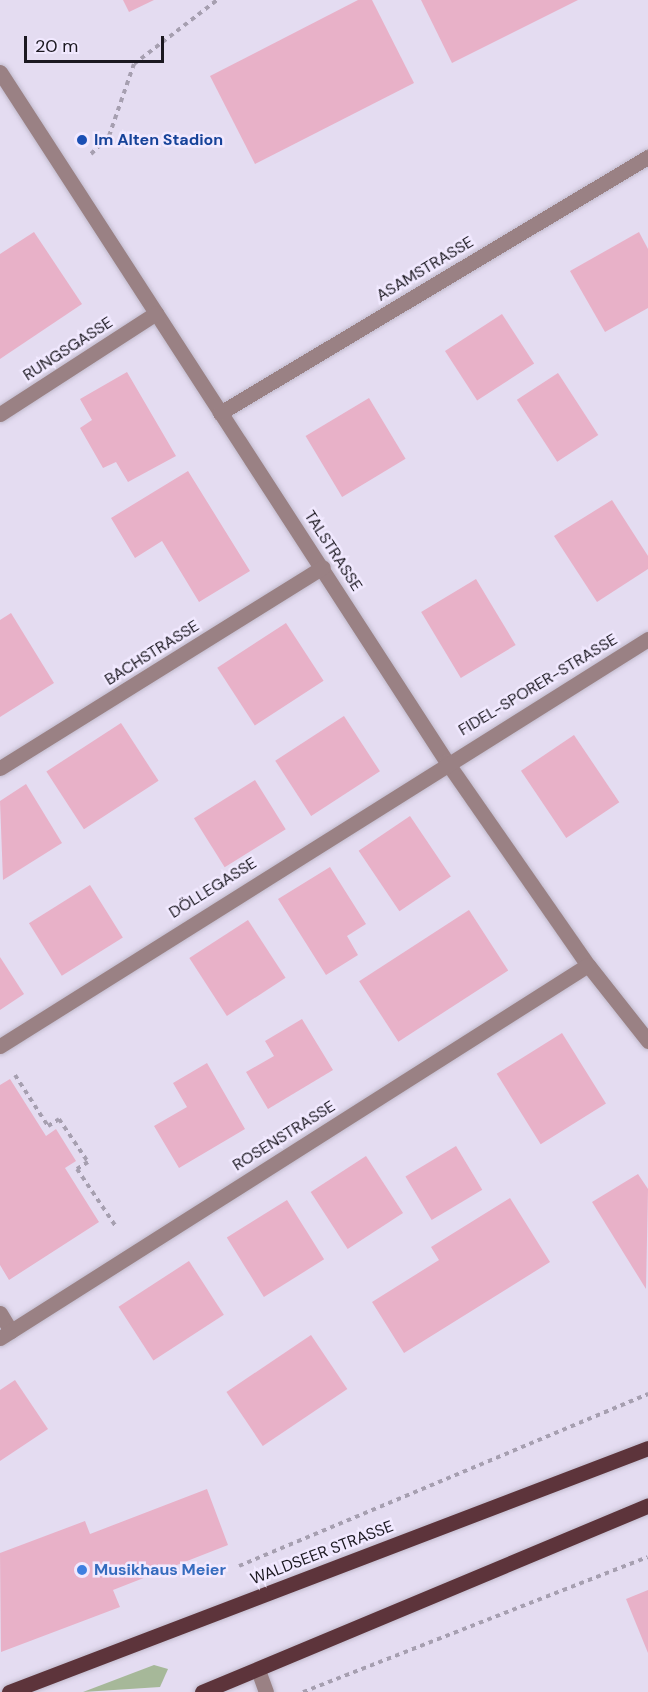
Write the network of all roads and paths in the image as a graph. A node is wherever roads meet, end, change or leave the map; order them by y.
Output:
1 (217, 0) edge
2 (0, 72) edge
3 (648, 157) edge
4 (68, 177) junction
5 (156, 313) junction
6 (220, 413) junction
7 (0, 414) edge
8 (323, 567) junction
9 (648, 639) edge
10 (446, 761) junction
11 (0, 768) edge
12 (588, 965) junction
13 (648, 1041) edge
14 (0, 1046) edge
15 (12, 1069) dead end
16 (134, 1253) junction
17 (0, 1313) edge
18 (6, 1334) edge
19 (648, 1394) edge
20 (648, 1448) edge
21 (648, 1505) edge
22 (648, 1557) edge
23 (232, 1569) dead end
24 (258, 1671) junction
25 (9, 1692) edge
26 (202, 1692) edge
27 (266, 1692) edge
28 (303, 1692) edge

1 - 4 path
2 - 4 street, TALSTRASSE
3 - 6 street, ASAMSTRASSE
4 - 5 street, TALSTRASSE
5 - 6 street, TALSTRASSE
5 - 7 street, RUNGSGASSE
6 - 8 street, TALSTRASSE
8 - 10 street, TALSTRASSE
8 - 11 street, BACHSTRASSE
9 - 10 street, FIDEL-SPORER-STRASSE
10 - 12 street, TALSTRASSE
10 - 14 street, DÖLLEGASSE
12 - 13 street, TALSTRASSE
12 - 16 street, ROSENSTRASSE
15 - 16 path
16 - 18 street, ROSENSTRASSE
17 - 18 street
19 - 23 path
20 - 25 main road, WALDSEER STRASSE
21 - 24 main road
22 - 28 path
24 - 26 main road
24 - 27 street

